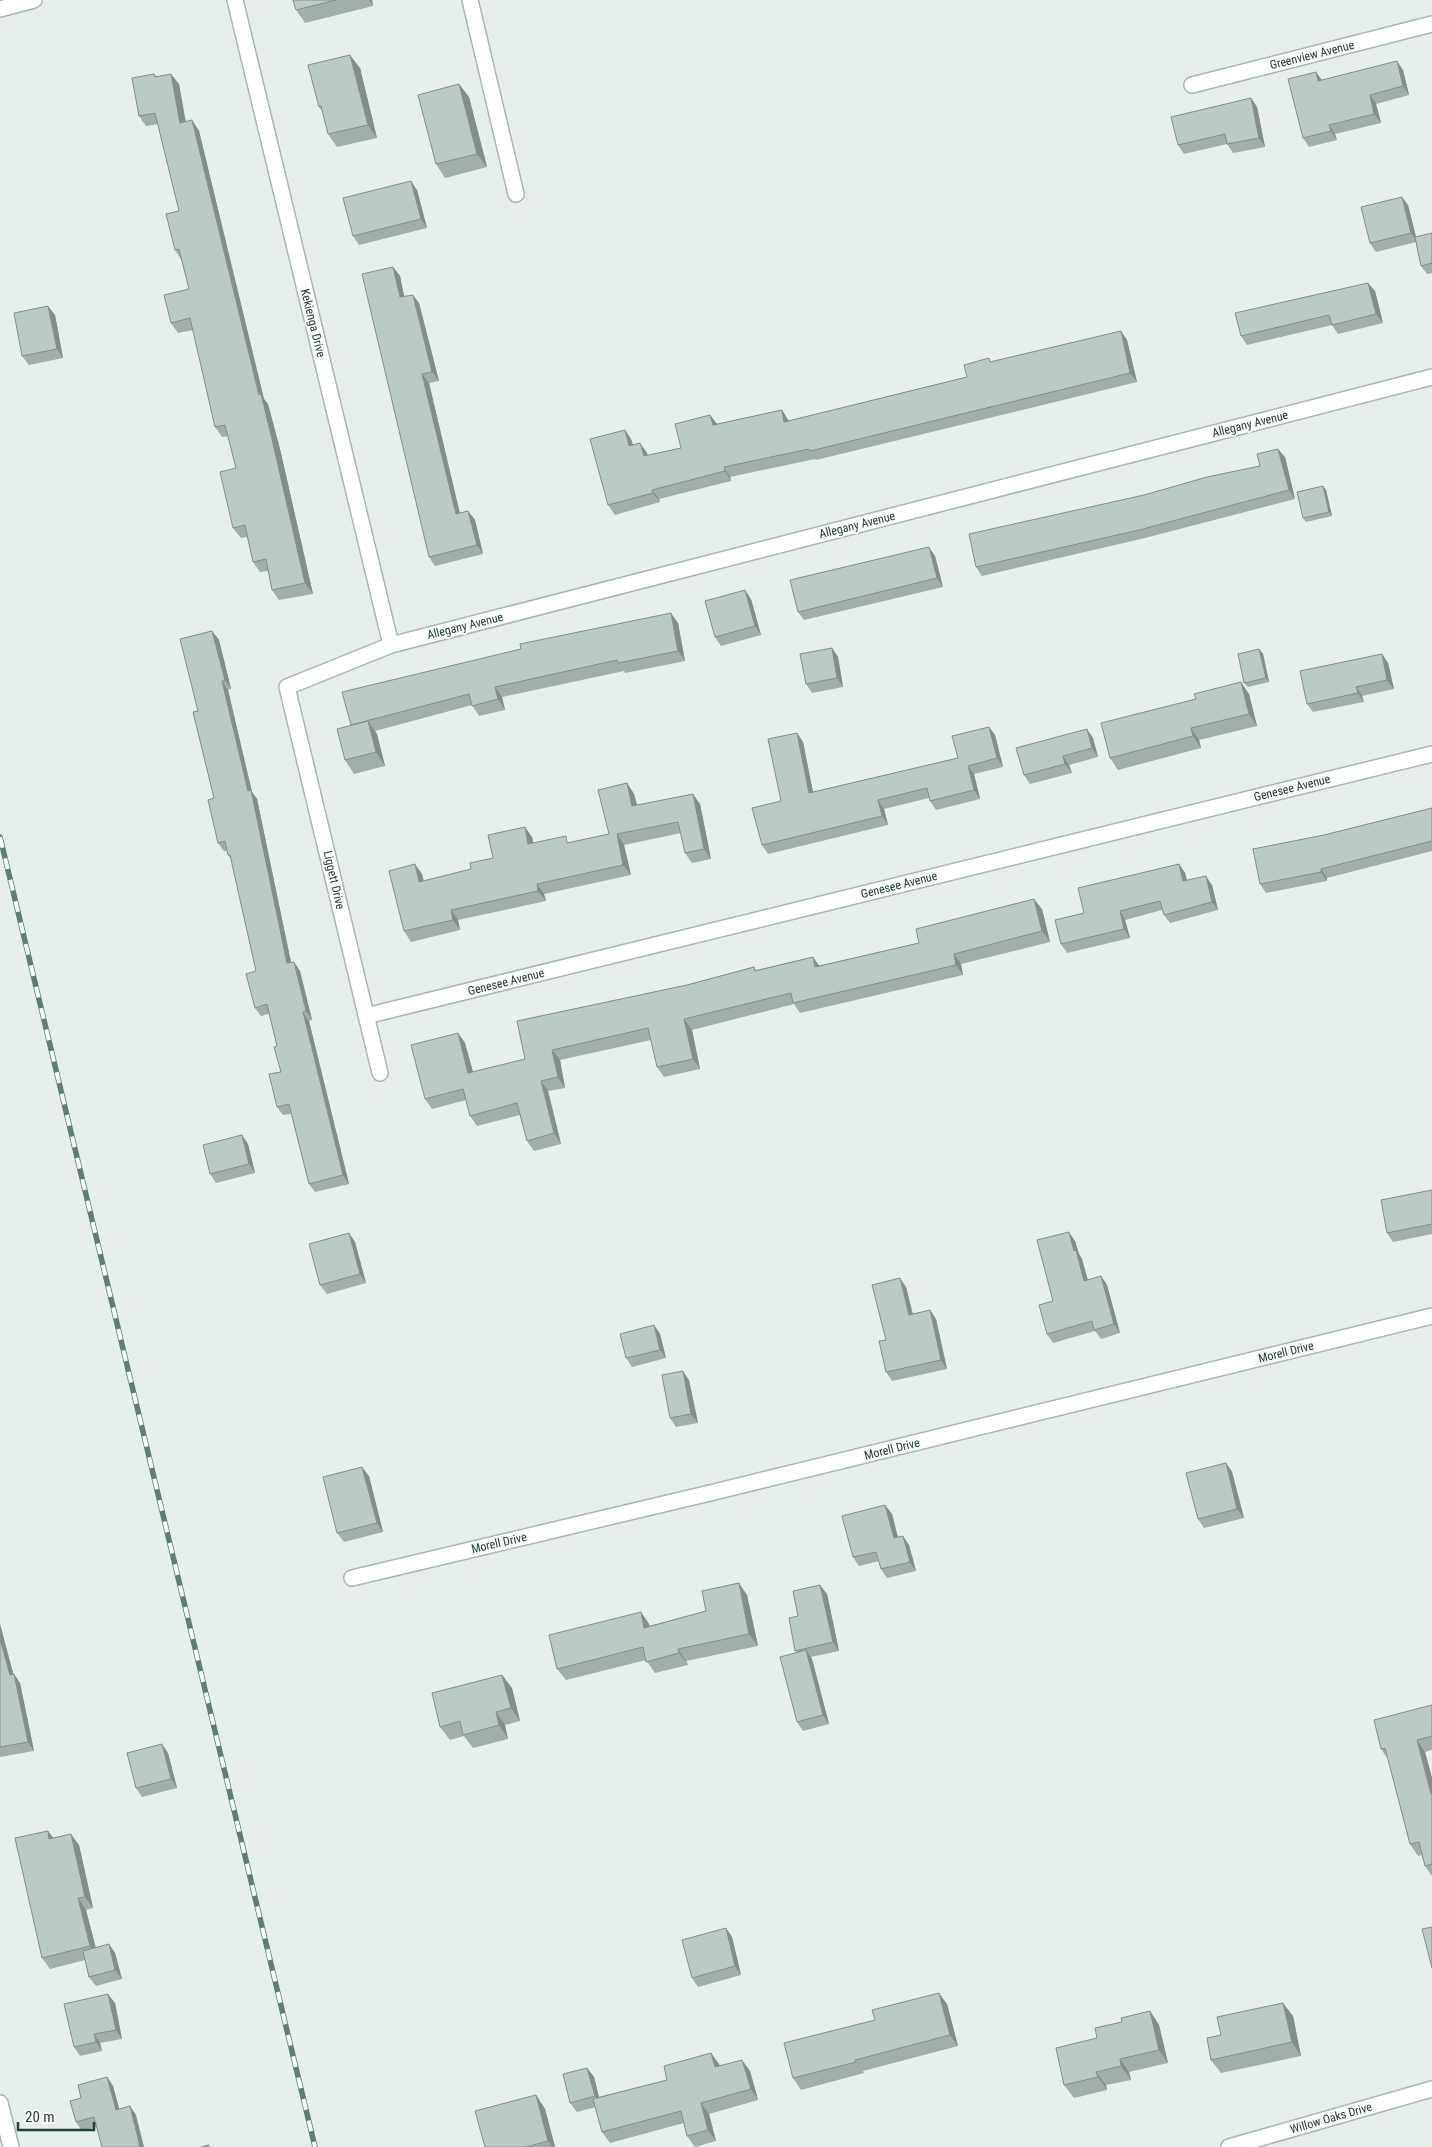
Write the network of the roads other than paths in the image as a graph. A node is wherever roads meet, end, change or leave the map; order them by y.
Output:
1 (34, 0) edge
2 (235, 0) edge
3 (470, 0) edge
4 (0, 8) edge
5 (1432, 24) edge
6 (1192, 85) dead end
7 (516, 194) dead end
8 (1432, 377) edge
9 (392, 645) junction
10 (287, 687) joint
11 (1432, 754) edge
12 (366, 1016) junction
13 (380, 1073) dead end
14 (1432, 1316) edge
15 (352, 1578) dead end
16 (1432, 2089) edge
17 (0, 2103) edge
18 (11, 2147) edge
19 (1229, 2147) edge

1 - 4 street
2 - 9 street, Kekienga Drive
3 - 7 street
5 - 6 street, Greenview Avenue
8 - 9 street, Allegany Avenue
9 - 10 street, Allegany Avenue
10 - 12 street, Liggett Drive
11 - 12 street, Genesee Avenue
12 - 13 street, Liggett Drive
14 - 15 street, Morell Drive
16 - 19 street, Willow Oaks Drive
17 - 18 street

